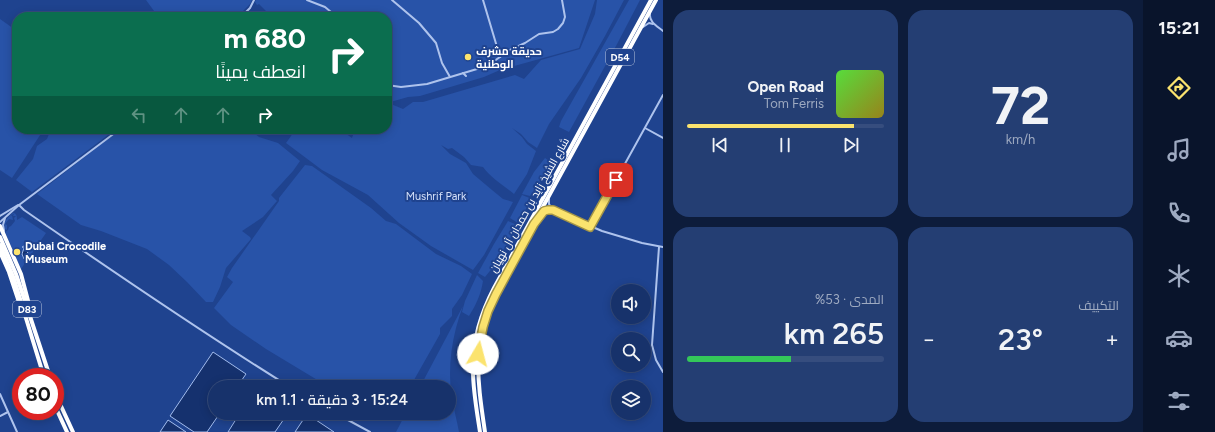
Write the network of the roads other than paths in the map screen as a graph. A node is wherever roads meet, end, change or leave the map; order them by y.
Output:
1 (254, 0) edge
2 (307, 0) edge
3 (392, 0) edge
4 (483, 0) edge
5 (562, 0) edge
6 (651, 0) edge
7 (656, 0) edge
8 (653, 6) junction
9 (246, 12) edge
10 (331, 12) edge
11 (654, 24) junction
12 (663, 31) edge
13 (636, 37) junction
14 (500, 57) junction
15 (463, 73) junction
16 (458, 74) junction
17 (466, 76) dead end
18 (450, 77) junction
19 (456, 78) dead end
20 (392, 86) edge
21 (663, 95) edge
22 (645, 128) junction
23 (113, 134) edge
24 (663, 138) edge
25 (549, 196) junction
26 (19, 205) junction
27 (553, 210) junction
28 (0, 215) edge
29 (7, 216) junction
30 (0, 222) edge
31 (534, 224) junction
32 (0, 226) edge
33 (590, 227) junction
34 (2, 239) edge
35 (659, 247) junction
36 (663, 247) edge
37 (0, 252) edge
38 (33, 325) junction
39 (28, 326) junction
40 (41, 368) edge
41 (47, 368) edge
42 (663, 372) edge
43 (279, 380) edge
44 (0, 394) edge
45 (8, 412) junction
46 (64, 412) edge
47 (0, 416) edge
48 (61, 420) edge
49 (348, 420) edge
50 (17, 432) edge
51 (67, 432) edge
52 (73, 432) edge
53 (370, 432) edge
54 (480, 432) edge
55 (487, 432) edge

1 - 9 street
2 - 10 street
3 - 18 street
4 - 14 street
5 - 14 street
6 - 54 highway, شارع الشيخ زايد بن حمدان آل نهيان / D54
7 - 8 highway, شارع الشيخ زايد بن حمدان آل نهيان / D54
8 - 11 street
8 - 13 highway, شارع الشيخ زايد بن حمدان آل نهيان / D54
11 - 12 street
11 - 13 street
13 - 25 highway, شارع الشيخ زايد بن حمدان آل نهيان / D54
14 - 15 street
15 - 16 street
15 - 17 street
16 - 18 street
16 - 19 street
18 - 20 street
21 - 22 street
22 - 24 street
22 - 33 street
23 - 26 street
25 - 27 street
25 - 31 highway, شارع الشيخ زايد بن حمدان آل نهيان / D54
26 - 28 street
26 - 29 street
26 - 43 street
27 - 31 street
27 - 33 street
29 - 30 street
29 - 34 street
31 - 55 highway, شارع الشيخ زايد بن حمدان آل نهيان / D54
32 - 34 highway
33 - 35 street
34 - 38 highway, D83
34 - 38 highway
34 - 39 highway, D83
35 - 36 street
35 - 42 street
37 - 39 highway
38 - 41 highway, D83
39 - 40 highway, D83
44 - 45 street
45 - 47 street
45 - 50 street
46 - 52 highway
48 - 51 highway
49 - 53 street

